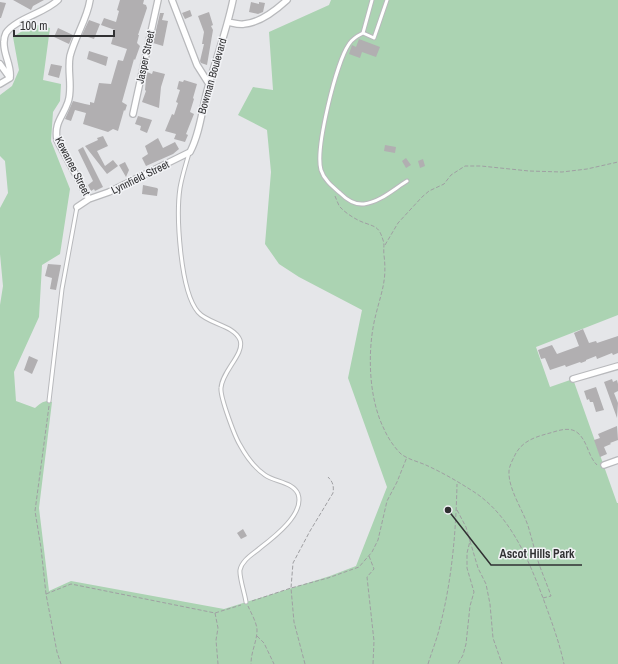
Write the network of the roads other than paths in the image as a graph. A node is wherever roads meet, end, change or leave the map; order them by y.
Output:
1 (58, 0) edge
2 (90, 0) edge
3 (158, 0) edge
4 (172, 0) edge
5 (233, 0) edge
6 (287, 0) edge
7 (372, 0) edge
8 (387, 0) edge
9 (228, 22) junction
10 (363, 33) junction
11 (0, 64) edge
12 (10, 78) junction
13 (0, 84) edge
14 (209, 84) junction
15 (133, 114) dead end
16 (190, 152) junction
17 (407, 181) dead end
18 (90, 199) junction
19 (77, 207) joint
20 (618, 366) edge
21 (573, 379) dead end
22 (49, 401) road end
23 (618, 460) edge
24 (604, 465) road end
25 (247, 603) road end

1 - 12 street
2 - 18 street, Kewanee Street
3 - 15 street, Jasper Street
4 - 14 street
5 - 9 street, Bowman Boulevard
6 - 9 street
7 - 10 lane
8 - 10 lane
9 - 14 street, Bowman Boulevard
10 - 17 lane
11 - 12 street
12 - 13 street
14 - 16 street, Bowman Boulevard
16 - 18 street, Lynnfield Street
16 - 25 lane
18 - 19 street, Kewanee Street
19 - 22 lane, Kewanee Street
20 - 21 street
23 - 24 street

